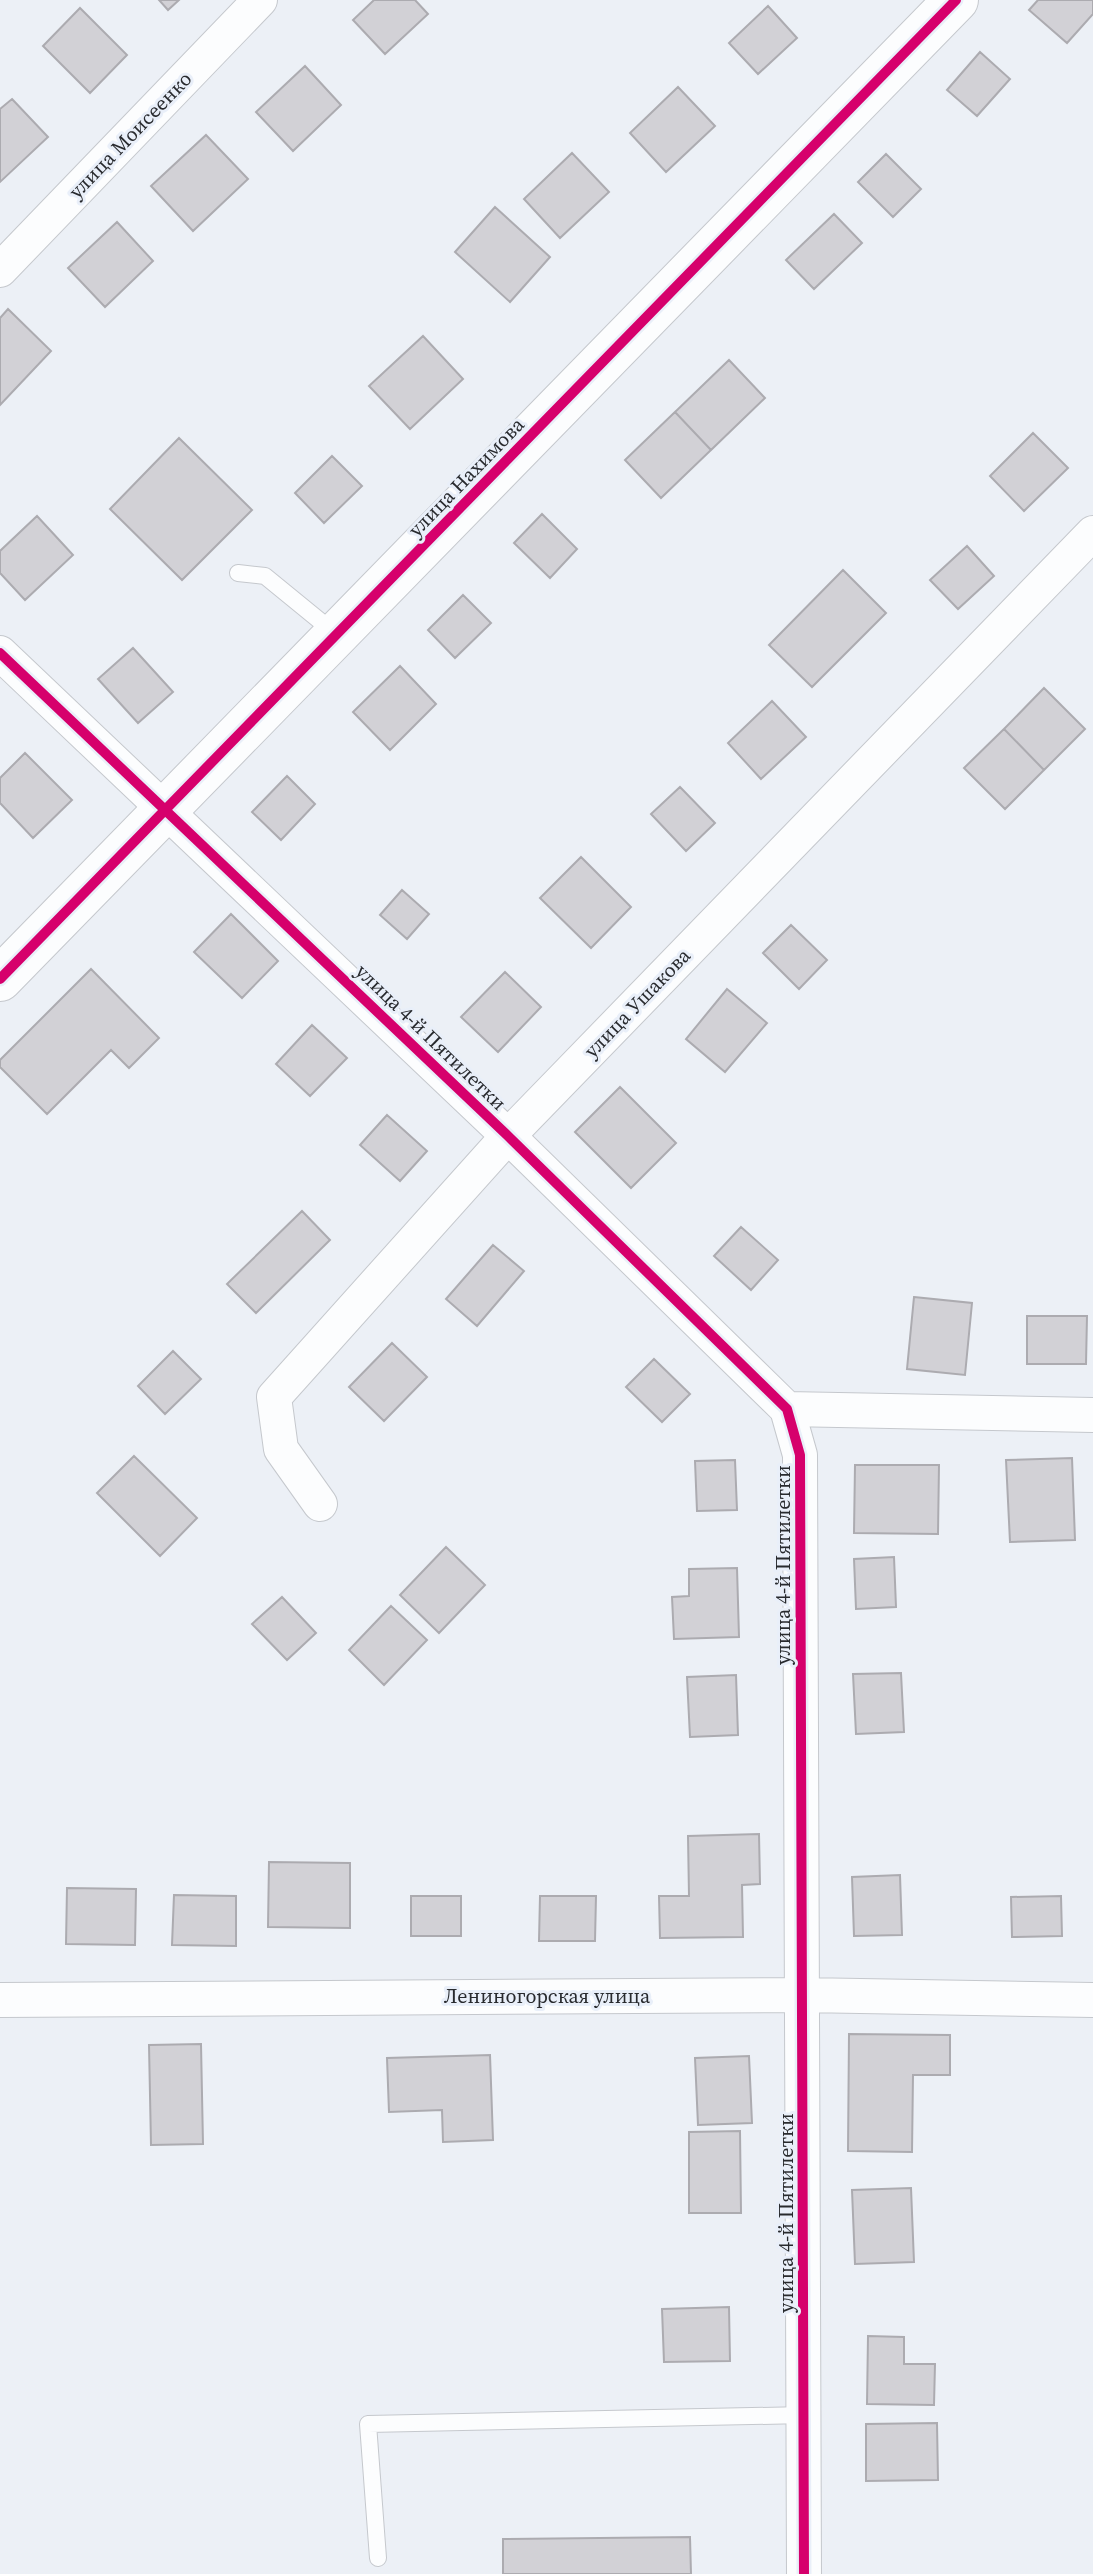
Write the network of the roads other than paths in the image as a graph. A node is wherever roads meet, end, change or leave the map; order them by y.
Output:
1 (260, 0) edge
2 (956, 0) edge
3 (0, 270) edge
4 (1093, 533) edge
5 (238, 573) dead end
6 (337, 635) junction
7 (0, 653) edge
8 (166, 807) junction
9 (0, 979) edge
10 (508, 1136) junction
11 (787, 1409) junction
12 (1093, 1415) edge
13 (320, 1504) dead end
14 (803, 1995) junction
15 (0, 2000) edge
16 (1093, 2000) edge
17 (805, 2415) junction
18 (378, 2558) dead end
19 (804, 2574) edge

1 - 3 street, улица Моисеенко
2 - 6 street, улица Нахимова
4 - 10 street, улица Ушакова
5 - 6 lane
6 - 8 street, улица Нахимова
7 - 8 street, улица 4-й Пятилетки
8 - 9 street, улица Нахимова
8 - 10 street, улица 4-й Пятилетки
10 - 11 street, улица 4-й Пятилетки
10 - 13 street, улица Ушакова
11 - 12 street
11 - 14 street, улица 4-й Пятилетки
14 - 15 street, Лениногорская улица
14 - 16 street, Лениногорская улица
14 - 17 street, улица 4-й Пятилетки
17 - 18 lane
17 - 19 street, улица 4-й Пятилетки

